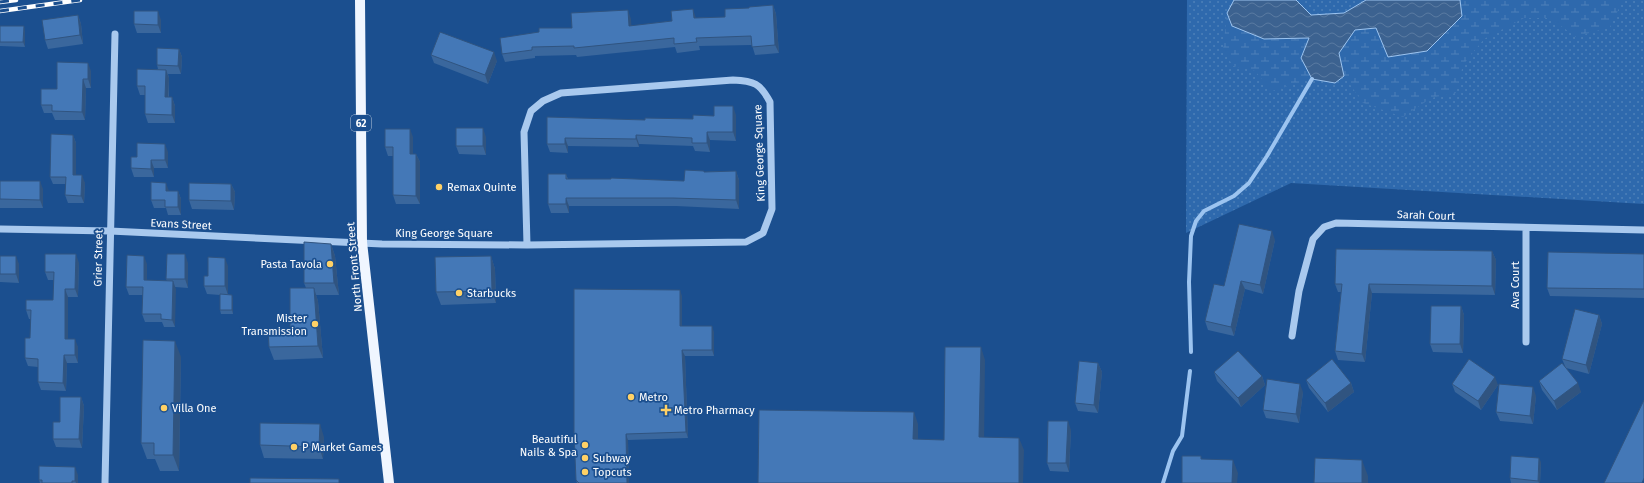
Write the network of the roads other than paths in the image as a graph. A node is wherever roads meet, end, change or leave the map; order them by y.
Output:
1 (360, 2) edge
2 (115, 34) dead end
3 (0, 229) edge
4 (1526, 229) junction
5 (1644, 230) edge
6 (110, 231) junction
7 (362, 242) junction
8 (527, 245) junction
9 (1292, 336) dead end
10 (1526, 342) dead end
11 (105, 483) edge
12 (388, 483) edge

1 - 7 main road, North Front Street / 62
2 - 6 street, Grier Street
3 - 6 street, Evans Street
4 - 5 street, Sarah Court
4 - 9 street, Sarah Court
4 - 10 street, Ava Court
6 - 7 street, Evans Street
6 - 11 street, Grier Street
7 - 8 street, King George Square
7 - 12 main road, North Front Street / 62
8 - 8 street, King George Square

